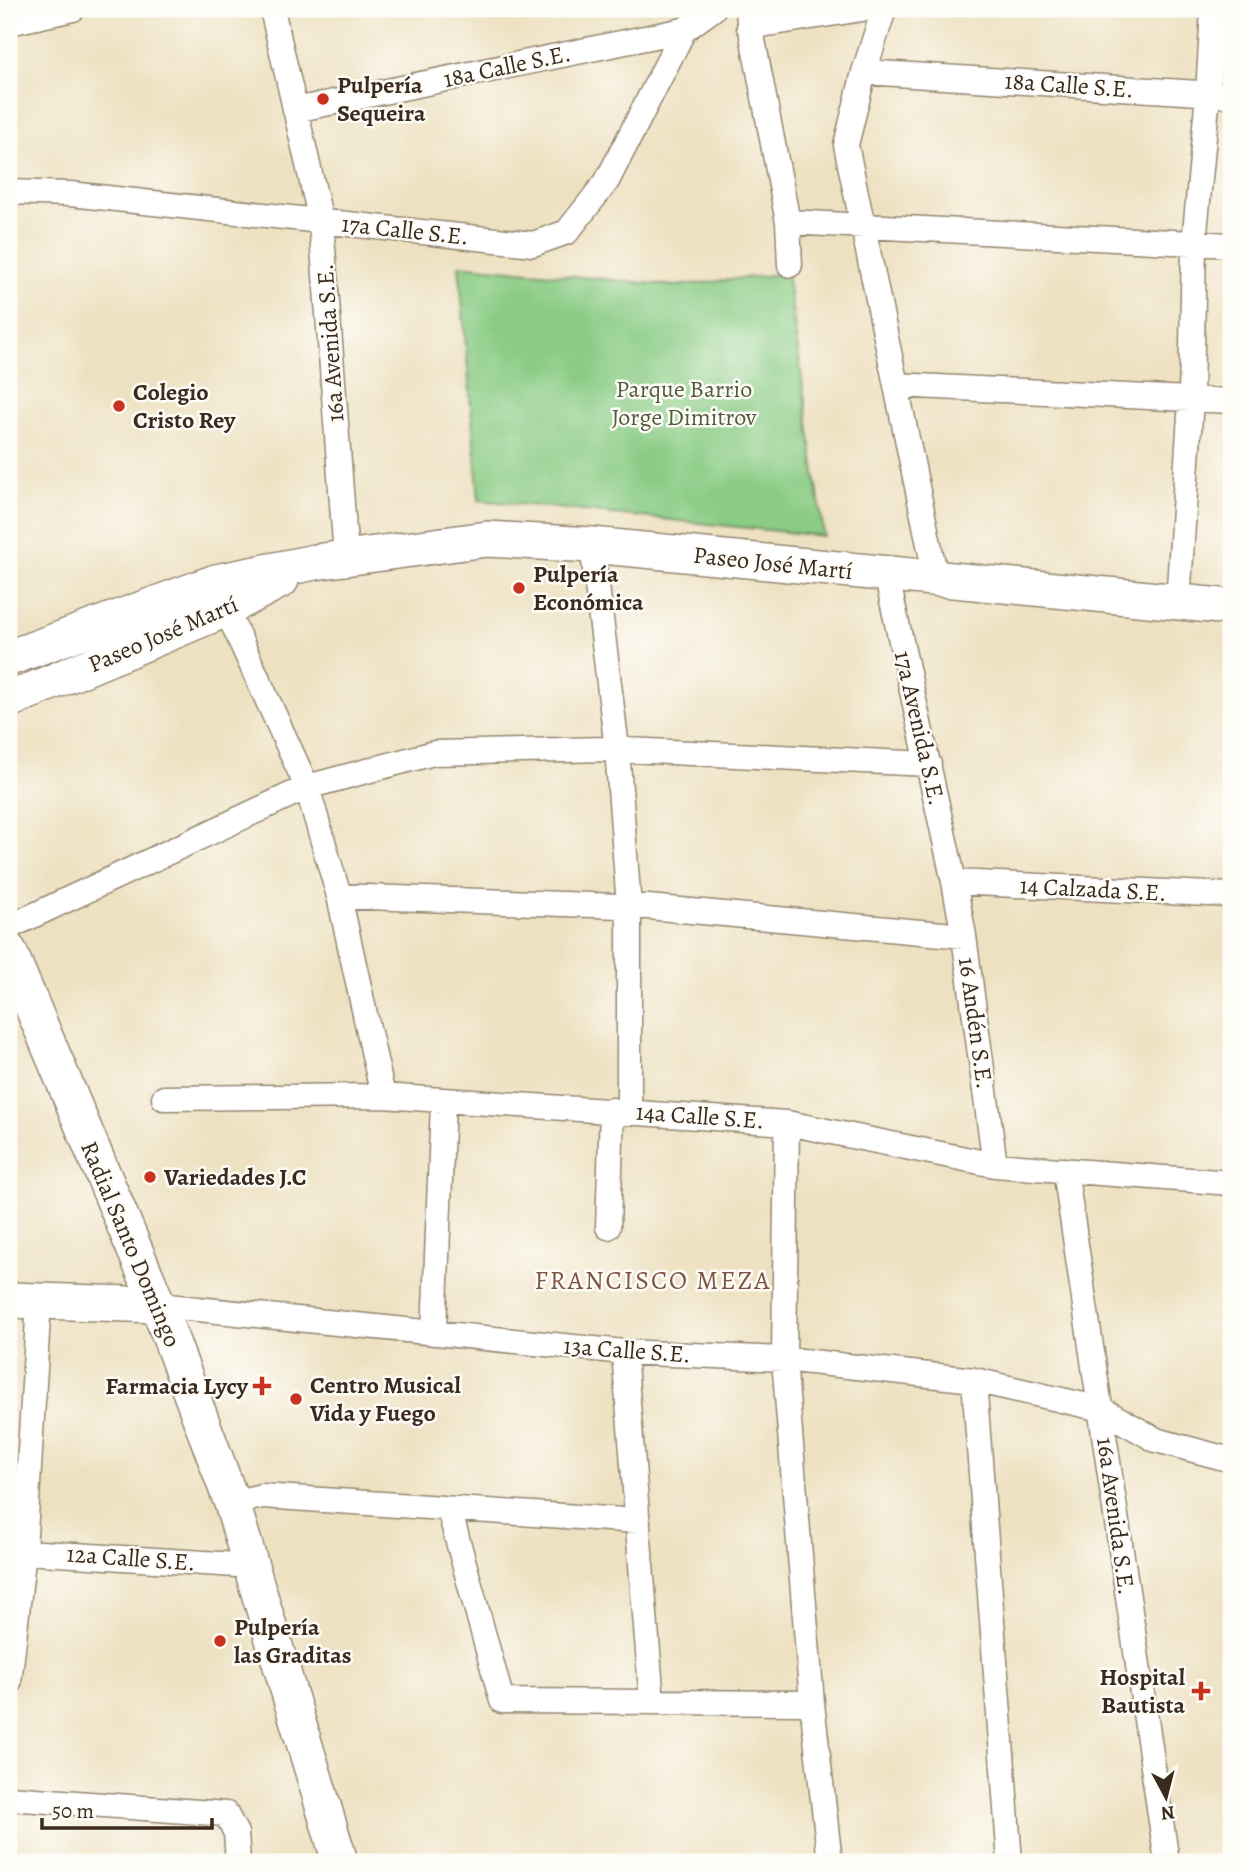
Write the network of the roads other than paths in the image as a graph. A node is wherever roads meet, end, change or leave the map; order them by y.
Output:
1 (73, 9) edge
2 (272, 9) edge
3 (713, 9) edge
4 (862, 9) edge
5 (884, 9) edge
6 (1213, 9) edge
7 (748, 18) edge
8 (9, 23) edge
9 (684, 30) junction
10 (864, 72) junction
11 (1220, 94) edge
12 (295, 110) junction
13 (9, 192) edge
14 (321, 221) junction
15 (788, 222) junction
16 (864, 226) junction
17 (1194, 243) junction
18 (1231, 245) edge
19 (790, 265) dead end
20 (896, 385) junction
21 (1191, 399) junction
22 (1231, 401) edge
23 (592, 545) junction
24 (331, 560) junction
25 (886, 573) junction
26 (936, 578) junction
27 (1178, 603) junction
28 (1231, 607) edge
29 (226, 609) junction
30 (9, 658) edge
31 (18, 696) edge
32 (9, 727) edge
33 (617, 749) junction
34 (929, 764) junction
35 (307, 787) junction
36 (954, 882) junction
37 (1231, 895) edge
38 (339, 897) junction
39 (629, 907) junction
40 (9, 927) edge
41 (964, 936) junction
42 (9, 951) edge
43 (383, 1096) junction
44 (164, 1098) dead end
45 (443, 1102) junction
46 (620, 1111) junction
47 (787, 1123) junction
48 (995, 1165) junction
49 (1065, 1170) junction
50 (1231, 1183) edge
51 (608, 1227) dead end
52 (24, 1300) edge
53 (159, 1305) junction
54 (433, 1333) junction
55 (624, 1352) junction
56 (784, 1359) junction
57 (974, 1380) junction
58 (1101, 1409) junction
59 (1231, 1460) edge
60 (232, 1503) junction
61 (449, 1509) junction
62 (638, 1521) junction
63 (16, 1551) edge
64 (253, 1566) junction
65 (9, 1683) edge
66 (652, 1702) junction
67 (812, 1703) junction
68 (9, 1798) edge
69 (238, 1862) edge
70 (340, 1862) edge
71 (830, 1862) edge
72 (1010, 1862) edge
73 (1167, 1862) edge

1 - 8 street
2 - 12 street, 16a Avenida S.E.
3 - 9 street, 18a Calle S.E.
4 - 7 street
5 - 10 street
6 - 11 street
7 - 15 street
9 - 12 street, 18a Calle S.E.
9 - 14 street, 17a Calle S.E.
10 - 11 street, 18a Calle S.E.
10 - 16 street
11 - 17 street
12 - 14 street, 16a Avenida S.E.
13 - 14 street, 17a Calle S.E.
14 - 24 street, 16a Avenida S.E.
15 - 16 street
15 - 19 street
16 - 17 street
16 - 20 street
17 - 18 street
17 - 21 street
20 - 21 street
20 - 26 street
21 - 22 street
21 - 27 street
23 - 24 main road, Paseo José Martí
23 - 25 main road, Paseo José Martí
23 - 33 street
24 - 29 main road, Paseo José Martí
24 - 30 main road, Paseo José Martí
25 - 26 main road, Paseo José Martí
25 - 34 street, 17a Avenida S.E.
26 - 27 main road, Paseo José Martí
27 - 28 main road, Paseo José Martí
29 - 31 main road, Paseo José Martí
29 - 35 street
31 - 32 main road
33 - 34 street
33 - 35 street
33 - 39 street
34 - 36 street, 17a Avenida S.E.
35 - 38 street
35 - 40 street
36 - 37 street, 14 Calzada S.E.
36 - 41 street, 16 Andén S.E.
38 - 39 street
38 - 43 street
39 - 41 street
39 - 46 street
41 - 48 street, 16 Andén S.E.
42 - 53 main road, Radial Santo Domingo
43 - 44 street, 14a Calle S.E.
43 - 45 street, 14a Calle S.E.
45 - 46 street, 14a Calle S.E.
45 - 54 street
46 - 47 street, 14a Calle S.E.
46 - 51 street
47 - 48 street, 14a Calle S.E.
47 - 56 street
48 - 49 street, 14a Calle S.E.
49 - 50 street, 14a Calle S.E.
49 - 58 street, 16a Avenida S.E.
52 - 53 main road, 13a Calle S.E.
52 - 63 street
53 - 54 street, 13a Calle S.E.
53 - 60 main road, Radial Santo Domingo
54 - 55 street, 13a Calle S.E.
55 - 56 street, 13a Calle S.E.
55 - 62 street
56 - 57 street, 13a Calle S.E.
56 - 67 street
57 - 58 street, 13a Calle S.E.
57 - 72 street
58 - 59 street, 13a Calle S.E.
58 - 73 street, 16a Avenida S.E.
60 - 61 street
60 - 64 main road, Radial Santo Domingo
61 - 62 street
61 - 66 street
62 - 66 street
63 - 64 street, 12a Calle S.E.
63 - 65 street
64 - 70 main road, Radial Santo Domingo
66 - 67 street
67 - 71 street
68 - 69 street

